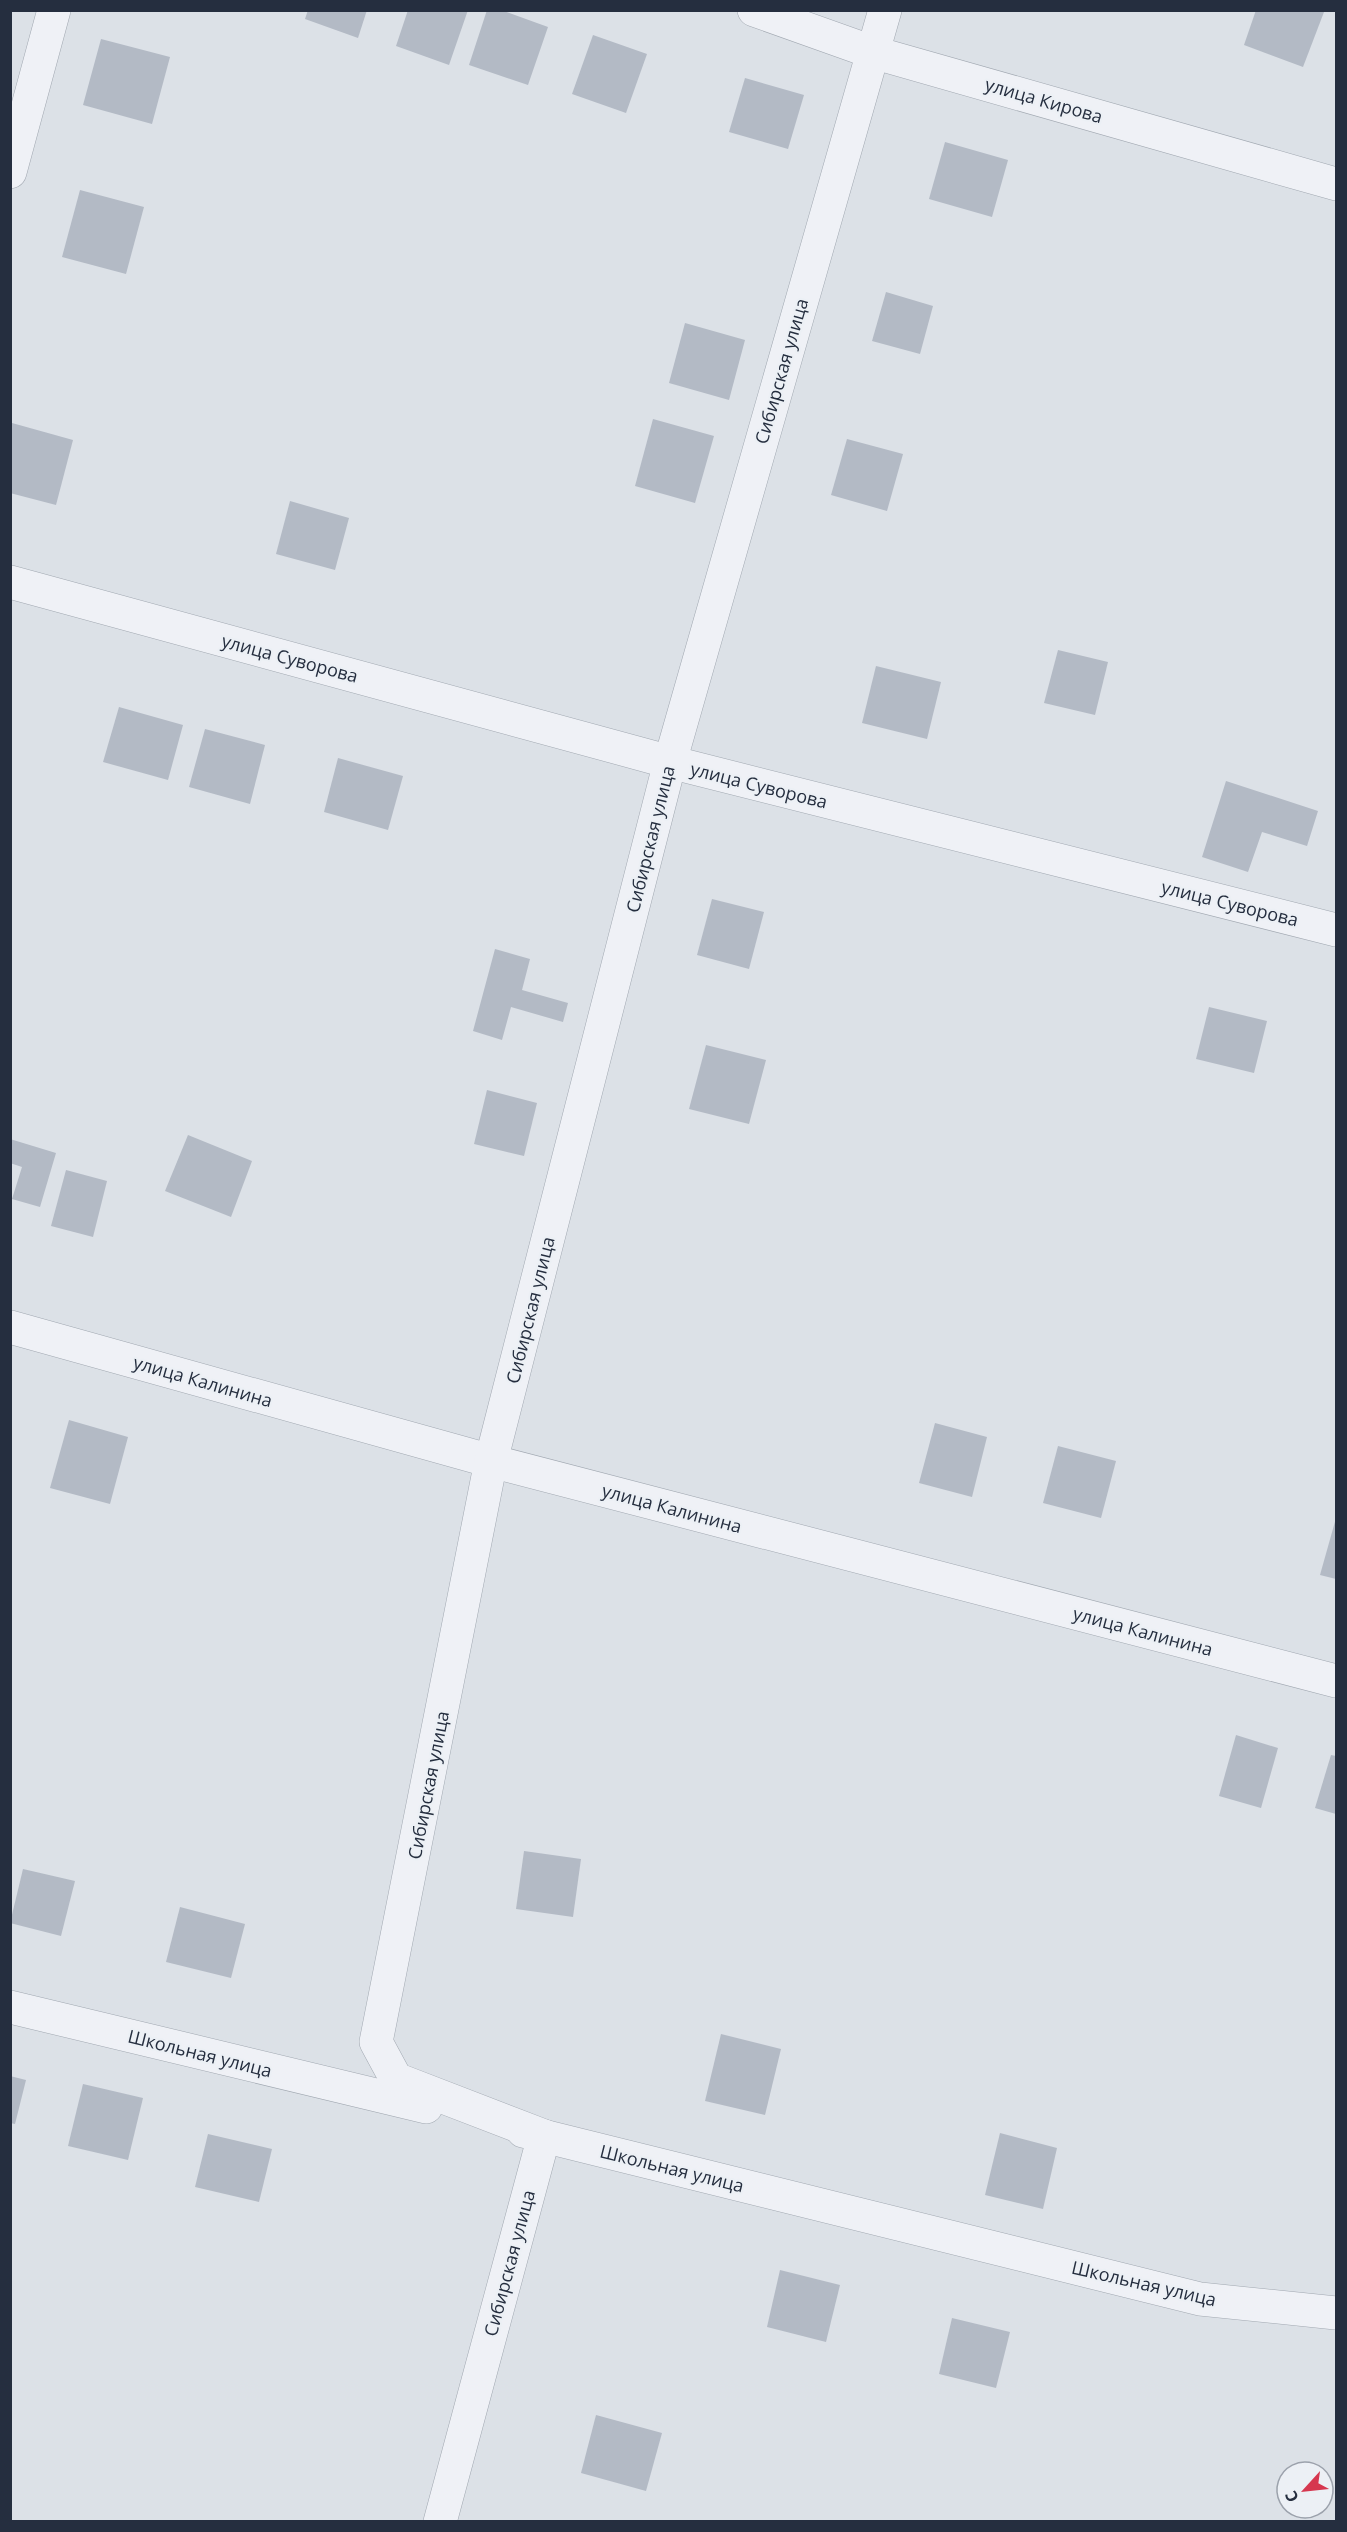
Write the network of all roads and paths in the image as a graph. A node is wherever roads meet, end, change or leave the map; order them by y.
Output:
1 (54, 10) edge
2 (754, 10) edge
3 (885, 10) edge
4 (872, 52) junction
5 (10, 172) edge
6 (1336, 184) edge
7 (10, 582) edge
8 (669, 762) junction
9 (1336, 930) edge
10 (10, 1327) edge
11 (491, 1461) junction
12 (1336, 1681) edge
13 (10, 2007) edge
14 (544, 2136) junction
15 (1336, 2313) edge
16 (440, 2522) edge

1 - 5 street
2 - 4 street, улица Кирова
3 - 4 street, Сибирская улица
4 - 6 street, улица Кирова
4 - 8 street, Сибирская улица
7 - 8 street, улица Суворова
8 - 9 street, улица Суворова
8 - 11 street, Сибирская улица
10 - 11 street, улица Калинина
11 - 12 street, улица Калинина
11 - 14 street, Сибирская улица
13 - 14 street, Школьная улица
14 - 15 street, Школьная улица
14 - 16 street, Сибирская улица

